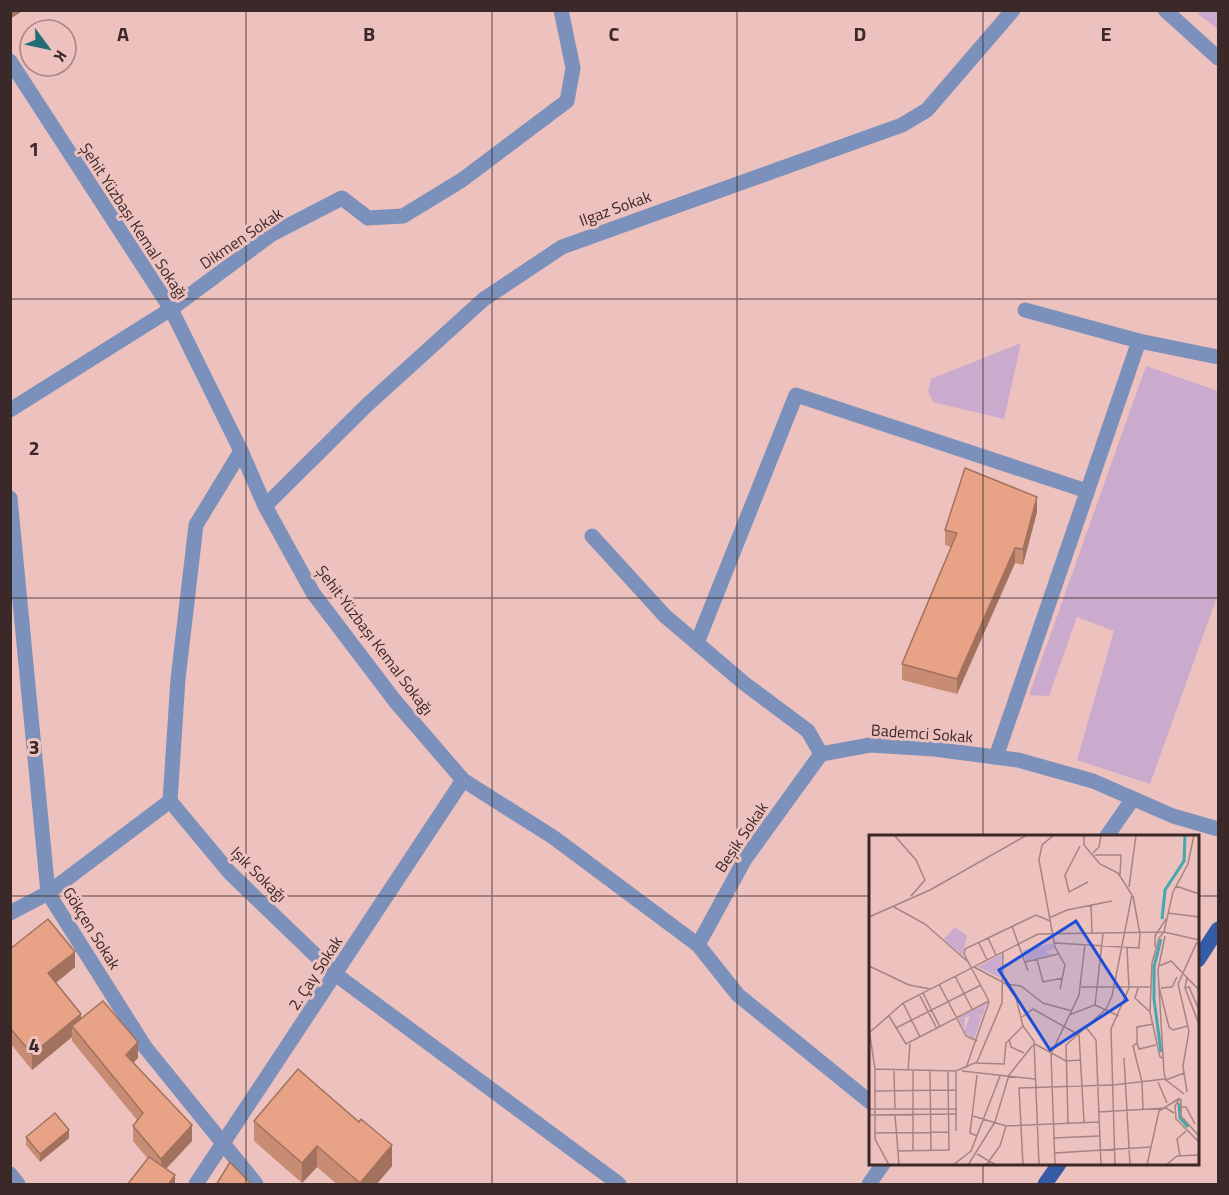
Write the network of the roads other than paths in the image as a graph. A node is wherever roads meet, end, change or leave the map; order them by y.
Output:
1 (561, 10) edge
2 (1013, 10) edge
3 (1165, 10) edge
4 (1218, 58) edge
5 (10, 61) edge
6 (171, 309) junction
7 (1025, 310) dead end
8 (1139, 341) junction
9 (1218, 357) edge
10 (10, 410) edge
11 (241, 451) junction
12 (1087, 492) junction
13 (10, 498) edge
14 (265, 506) junction
15 (592, 536) dead end
16 (12, 539) edge
17 (697, 643) junction
18 (821, 754) junction
19 (996, 757) junction
20 (463, 780) junction
21 (1132, 800) junction
22 (170, 801) junction
23 (1218, 829) edge
24 (1108, 835) edge
25 (48, 892) junction
26 (10, 913) edge
27 (1218, 929) edge
28 (698, 945) junction
29 (1199, 957) edge
30 (336, 974) junction
31 (869, 1101) edge
32 (223, 1145) junction
33 (882, 1165) edge
34 (1058, 1165) edge
35 (10, 1174) edge
36 (18, 1185) edge
37 (196, 1185) edge
38 (256, 1185) edge
39 (619, 1185) edge
40 (869, 1185) edge
41 (1045, 1185) edge

1 - 6 street, Dikmen Sokak
2 - 14 street, Ilgaz Sokak
3 - 4 street
5 - 6 street, Şehit Yüzbaşı Kemal Sokağı
6 - 10 street, Dikmen Sokak
6 - 11 street, Şehit Yüzbaşı Kemal Sokağı
7 - 8 street
8 - 9 street
8 - 12 street
11 - 14 street, Şehit Yüzbaşı Kemal Sokağı
11 - 22 street
12 - 17 street
12 - 19 street
13 - 16 street, Gökçen Sokak
14 - 20 street, Şehit Yüzbaşı Kemal Sokağı
15 - 17 street
16 - 25 street, Gökçen Sokak
17 - 18 street
18 - 19 street, Bademci Sokak
18 - 28 street, Beşik Sokak
19 - 21 street, Bademci Sokak
20 - 28 street, Şehit Yüzbaşı Kemal Sokağı
20 - 30 street, 2. Çay Sokak
21 - 23 street, Bademci Sokak
21 - 24 street
22 - 25 street
22 - 30 street, Işık Sokağı
25 - 26 street
25 - 32 street, Gökçen Sokak
27 - 29 main road
28 - 31 street, Şehit Yüzbaşı Kemal Sokağı
30 - 32 street, 2. Çay Sokak
30 - 39 street, Işık Sokağı
32 - 37 street, 2. Çay Sokak
32 - 38 street, Gökçen Sokak
33 - 40 street
34 - 41 main road
35 - 36 street

